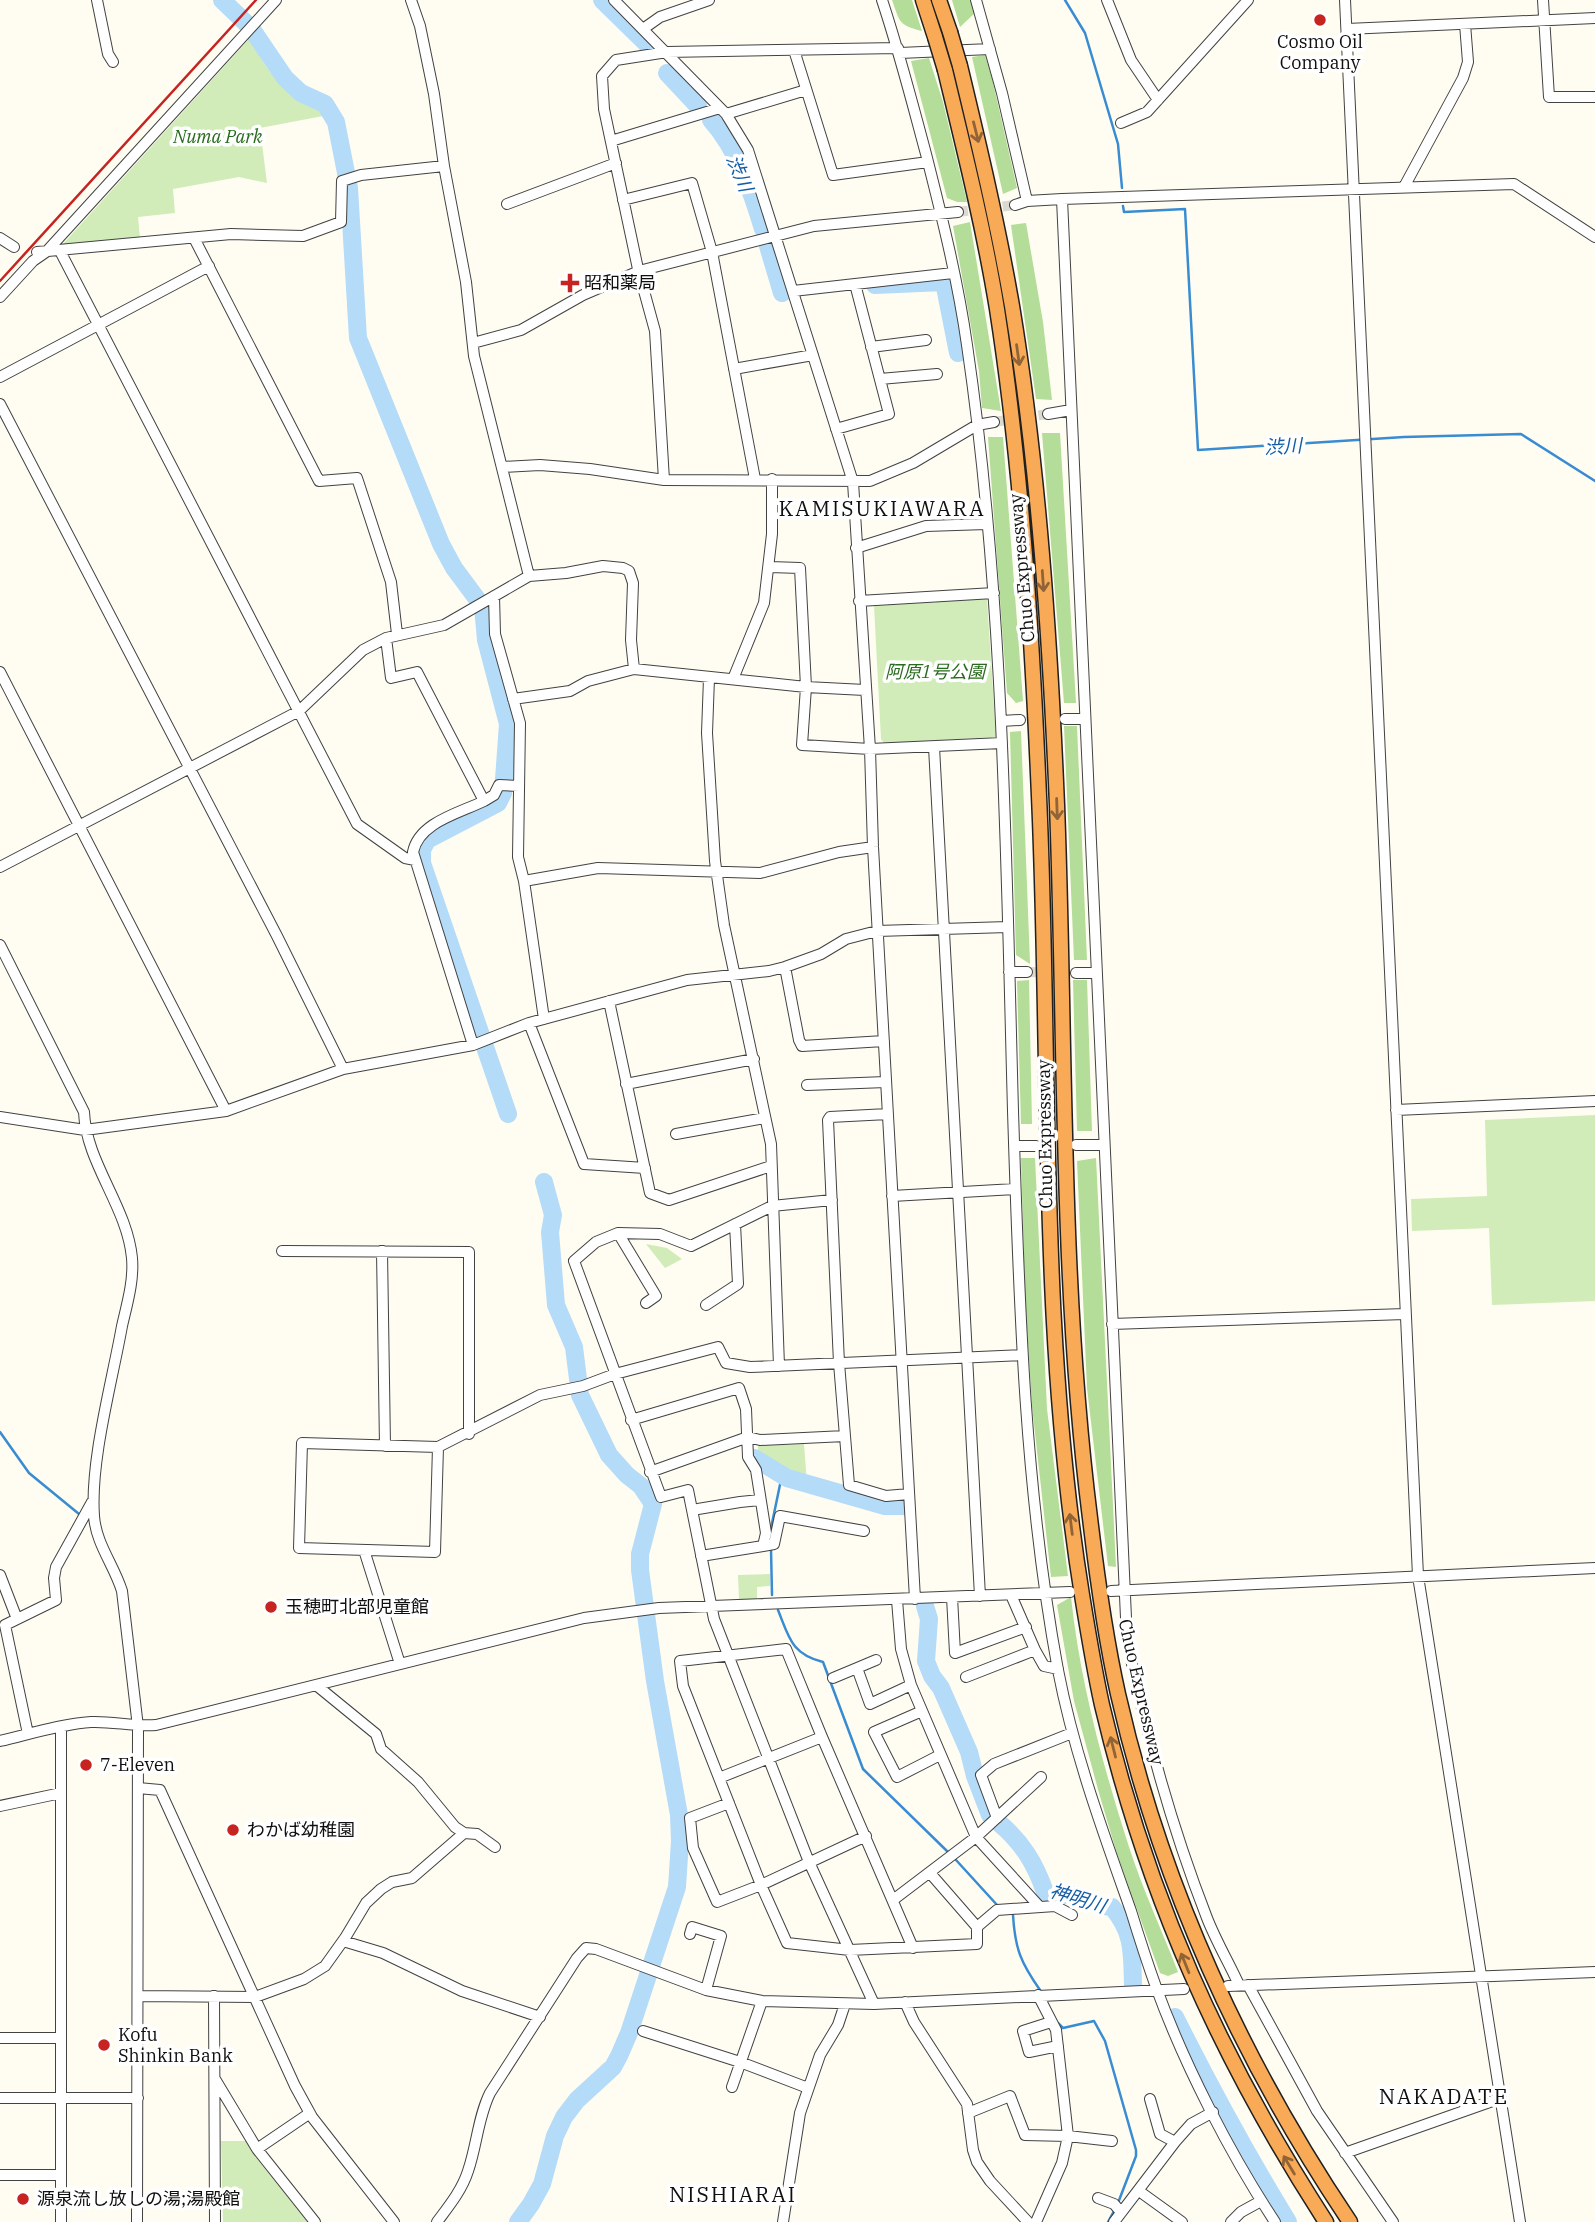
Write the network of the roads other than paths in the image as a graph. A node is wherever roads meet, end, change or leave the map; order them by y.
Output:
1 (97, 0) edge
2 (276, 0) edge
3 (411, 0) edge
4 (614, 0) edge
5 (709, 0) edge
6 (882, 0) edge
7 (923, 0) edge
8 (939, 0) edge
9 (976, 0) edge
10 (1107, 0) edge
11 (1248, 0) edge
12 (1345, 0) edge
13 (1544, 0) edge
14 (1595, 18) edge
15 (1545, 20) junction
16 (1465, 24) junction
17 (643, 29) junction
18 (1347, 29) junction
19 (990, 49) junction
20 (794, 50) junction
21 (899, 51) junction
22 (667, 52) junction
23 (113, 62) dead end
24 (806, 90) junction
25 (1595, 97) edge
26 (1158, 100) junction
27 (723, 111) junction
28 (1121, 123) dead end
29 (611, 141) junction
30 (928, 162) junction
31 (616, 163) junction
32 (444, 166) junction
33 (1404, 187) junction
34 (1354, 188) junction
35 (1062, 199) junction
36 (624, 200) junction
37 (1027, 201) junction
38 (507, 204) dead end
39 (1014, 205) tunnel mouth
40 (941, 212) junction
41 (958, 212) tunnel mouth
42 (776, 235) junction
43 (1595, 237) edge
44 (0, 238) edge
45 (194, 238) junction
46 (14, 247) dead end
47 (60, 251) junction
48 (41, 252) junction
49 (712, 252) junction
50 (209, 266) junction
51 (639, 271) junction
52 (953, 273) junction
53 (855, 284) junction
54 (793, 291) junction
55 (0, 297) edge
56 (98, 325) junction
57 (926, 341) dead end
58 (473, 343) junction
59 (871, 347) junction
60 (813, 355) junction
61 (734, 369) junction
62 (937, 374) dead end
63 (0, 377) edge
64 (880, 379) junction
65 (0, 404) edge
66 (1071, 410) junction
67 (1048, 414) tunnel mouth
68 (994, 422) tunnel mouth
69 (976, 425) junction
70 (836, 429) junction
71 (502, 467) junction
72 (755, 479) junction
73 (772, 479) junction
74 (664, 480) junction
75 (853, 482) junction
76 (986, 524) junction
77 (856, 548) junction
78 (770, 567) junction
79 (529, 576) junction
80 (994, 593) junction
81 (494, 596) junction
82 (859, 601) junction
83 (397, 634) junction
84 (386, 638) junction
85 (634, 669) junction
86 (0, 672) edge
87 (709, 678) junction
88 (733, 679) junction
89 (806, 687) junction
90 (865, 690) junction
91 (513, 699) junction
92 (299, 711) junction
93 (1065, 719) dead end
94 (1084, 719) junction
95 (1020, 720) dead end
96 (1001, 721) junction
97 (1002, 743) junction
98 (934, 747) junction
99 (870, 749) junction
100 (189, 768) junction
101 (519, 786) junction
102 (484, 801) junction
103 (79, 825) junction
104 (873, 847) junction
105 (415, 860) junction
106 (0, 867) edge
107 (718, 872) junction
108 (524, 881) junction
109 (1008, 927) junction
110 (942, 930) junction
111 (877, 931) junction
112 (0, 945) edge
113 (785, 967) junction
114 (1009, 972) junction
115 (1027, 972) tunnel mouth
116 (734, 973) junction
117 (1076, 973) tunnel mouth
118 (1096, 973) junction
119 (609, 1002) junction
120 (544, 1019) junction
121 (529, 1023) junction
122 (884, 1041) junction
123 (478, 1043) junction
124 (754, 1059) junction
125 (343, 1069) junction
126 (886, 1082) junction
127 (626, 1084) junction
128 (807, 1086) dead end
129 (1595, 1101) edge
130 (226, 1111) junction
131 (1396, 1111) junction
132 (888, 1114) junction
133 (0, 1117) edge
134 (765, 1118) junction
135 (85, 1130) junction
136 (676, 1134) dead end
137 (1076, 1145) dead end
138 (1103, 1145) junction
139 (1014, 1146) junction
140 (1036, 1146) dead end
141 (771, 1166) junction
142 (645, 1168) junction
143 (1016, 1189) junction
144 (957, 1192) junction
145 (892, 1196) junction
146 (832, 1200) junction
147 (772, 1206) junction
148 (735, 1224) junction
149 (618, 1233) junction
150 (282, 1251) dead end
151 (383, 1251) junction
152 (646, 1303) dead end
153 (706, 1305) dead end
154 (1405, 1314) junction
155 (1112, 1324) junction
156 (1021, 1355) junction
157 (966, 1357) junction
158 (902, 1360) junction
159 (839, 1363) junction
160 (779, 1366) junction
161 (615, 1374) junction
162 (631, 1420) junction
163 (469, 1434) junction
164 (845, 1436) junction
165 (748, 1437) junction
166 (385, 1446) junction
167 (438, 1447) junction
168 (650, 1472) junction
169 (909, 1494) junction
170 (94, 1498) junction
171 (761, 1500) junction
172 (692, 1510) junction
173 (864, 1531) dead end
174 (763, 1546) junction
175 (364, 1550) junction
176 (701, 1556) junction
177 (1595, 1568) edge
178 (0, 1575) edge
179 (1418, 1576) junction
180 (1123, 1590) junction
181 (1111, 1591) dead end
182 (1070, 1592) dead end
183 (1047, 1594) junction
184 (1012, 1595) junction
185 (952, 1597) junction
186 (980, 1597) junction
187 (915, 1599) junction
188 (897, 1600) junction
189 (712, 1606) junction
190 (17, 1619) junction
191 (3, 1621) edge
192 (1026, 1627) junction
193 (1035, 1650) junction
194 (729, 1656) junction
195 (876, 1660) dead end
196 (400, 1664) junction
197 (857, 1668) junction
198 (1058, 1669) junction
199 (966, 1677) dead end
200 (833, 1678) dead end
201 (316, 1685) junction
202 (911, 1685) junction
203 (922, 1711) junction
204 (61, 1727) junction
205 (138, 1727) junction
206 (1072, 1733) junction
207 (28, 1734) junction
208 (821, 1737) junction
209 (0, 1741) edge
210 (940, 1755) junction
211 (768, 1758) junction
212 (1041, 1777) dead end
213 (719, 1778) junction
214 (138, 1788) junction
215 (61, 1793) junction
216 (729, 1803) junction
217 (0, 1806) edge
218 (997, 1818) junction
219 (464, 1833) junction
220 (866, 1836) junction
221 (976, 1837) junction
222 (495, 1847) dead end
223 (809, 1862) junction
224 (930, 1873) junction
225 (761, 1885) junction
226 (893, 1900) junction
227 (1039, 1906) junction
228 (1072, 1915) dead end
229 (977, 1927) junction
230 (690, 1934) dead end
231 (343, 1941) junction
232 (913, 1948) junction
233 (850, 1950) junction
234 (1595, 1972) edge
235 (1483, 1977) junction
236 (1239, 1986) junction
237 (1184, 1989) dead end
238 (706, 1990) junction
239 (1157, 1992) junction
240 (1038, 1995) junction
241 (138, 1996) junction
242 (214, 1996) junction
243 (255, 1997) junction
244 (762, 2001) junction
245 (905, 2002) junction
246 (845, 2004) junction
247 (874, 2004) junction
248 (540, 2017) junction
249 (1051, 2022) junction
250 (643, 2031) dead end
251 (0, 2038) edge
252 (61, 2038) junction
253 (1058, 2046) junction
254 (740, 2062) junction
255 (214, 2078) junction
256 (732, 2087) dead end
257 (808, 2088) junction
258 (0, 2098) edge
259 (138, 2098) junction
260 (1501, 2098) junction
261 (60, 2099) junction
262 (1150, 2099) dead end
263 (1213, 2112) junction
264 (310, 2113) junction
265 (968, 2113) junction
266 (1068, 2136) junction
267 (1112, 2141) dead end
268 (1175, 2141) junction
269 (257, 2149) junction
270 (1345, 2153) junction
271 (0, 2175) edge
272 (60, 2175) junction
273 (1139, 2191) junction
274 (1098, 2198) dead end
275 (1261, 2201) junction
276 (1120, 2211) junction
277 (61, 2222) edge
278 (138, 2222) edge
279 (215, 2222) edge
280 (314, 2222) edge
281 (394, 2222) edge
282 (437, 2222) edge
283 (783, 2222) edge
284 (1028, 2222) edge
285 (1037, 2222) edge
286 (1114, 2222) edge
287 (1182, 2222) edge
288 (1231, 2222) edge
289 (1275, 2222) edge
290 (1326, 2222) edge
291 (1350, 2222) edge
292 (1393, 2222) edge
293 (1520, 2222) edge

1 - 23 street
2 - 48 street
3 - 32 street
4 - 17 street
5 - 17 street
6 - 21 street
290 -> 7 highway, Chuo Expressway, bridge
8 -> 291 highway, Chuo Expressway, bridge
9 - 19 street
10 - 26 street
11 - 26 street
12 - 18 street
13 - 15 street
14 - 15 street
15 - 16 street
15 - 25 street
16 - 18 street
16 - 33 street
17 - 22 street
18 - 34 street
19 - 21 street
19 - 37 street
20 - 21 street
20 - 22 street
20 - 24 street
21 - 30 street
22 - 27 street
22 - 29 street
24 - 27 street
24 - 30 street
26 - 28 street
27 - 29 street
27 - 42 street
29 - 31 street
30 - 40 street
31 - 36 street
31 - 38 street
32 - 45 street
32 - 58 street
33 - 34 street
33 - 43 street
34 - 35 street
34 - 131 street
35 - 37 street
35 - 66 street
36 - 49 street
36 - 51 street
37 - 39 street
40 - 41 street
40 - 42 street
40 - 52 street
42 - 49 street
42 - 54 street
44 - 46 street
45 - 47 street
45 - 50 street
47 - 48 street
47 - 56 street
48 - 55 street
49 - 51 street
49 - 61 street
50 - 56 street
50 - 83 street
51 - 58 street
51 - 74 street
52 - 53 street
52 - 69 street
53 - 54 street
53 - 59 street
54 - 60 street
56 - 63 street
56 - 92 street
57 - 59 street
58 - 71 street
59 - 64 street
60 - 61 street
60 - 70 street
61 - 72 street
62 - 64 street
64 - 70 street
65 - 100 street
66 - 67 street
66 - 94 street
68 - 69 street
69 - 75 street
69 - 76 street
70 - 75 street
71 - 74 street
71 - 79 street
72 - 73 street
72 - 74 street
73 - 75 street
73 - 78 street
75 - 77 street
76 - 77 street
76 - 80 street
77 - 82 street
78 - 88 street
78 - 89 street
79 - 81 street
79 - 85 street
80 - 82 street
80 - 96 street
81 - 83 street
81 - 91 street
82 - 90 street
83 - 84 street
84 - 92 street
84 - 102 street
85 - 87 street
85 - 91 street
86 - 103 street
87 - 88 street
87 - 107 street
88 - 89 street
89 - 90 street
89 - 99 street
90 - 99 street
91 - 101 street
92 - 100 street
92 - 105 street
93 - 94 street
94 - 118 street
95 - 96 street
96 - 97 street
97 - 98 street
97 - 109 street
98 - 99 street
98 - 110 street
99 - 104 street
100 - 103 street
100 - 125 street
101 - 102 street
101 - 108 street
102 - 105 street
103 - 106 street
103 - 130 street
104 - 107 street
104 - 111 street
105 - 123 street
107 - 108 street
107 - 116 street
108 - 120 street
109 - 110 street
109 - 114 street
110 - 111 street
110 - 144 street
111 - 113 street
111 - 122 street
112 - 135 street
113 - 116 street
113 - 122 street
114 - 115 street
114 - 139 street
116 - 119 street
116 - 124 street
117 - 118 street
118 - 138 street
119 - 120 street
119 - 127 street
120 - 121 street
121 - 123 street
121 - 142 street
122 - 126 street
123 - 125 street
124 - 127 street
124 - 134 street
125 - 130 street
126 - 128 street
126 - 132 street
127 - 142 street
129 - 131 street
130 - 135 street
131 - 154 street
132 - 145 street
132 - 146 street
133 - 135 street
134 - 136 street
134 - 141 street
135 - 170 street
137 - 138 street
138 - 155 street
139 - 140 street
139 - 143 street
141 - 142 street
141 - 147 street
143 - 144 street
143 - 156 street
144 - 145 street
144 - 157 street
145 - 158 street
146 - 147 street
146 - 159 street
147 - 148 street
147 - 160 street
148 - 149 street
148 - 153 street
149 - 152 street
149 - 161 street
150 - 151 street
151 - 163 street
151 - 166 street
154 - 155 street
154 - 179 street
155 - 180 street
156 - 157 street
156 - 183 street
157 - 158 street
157 - 186 street
158 - 159 street
158 - 169 street
159 - 160 street
159 - 164 street
160 - 161 street
161 - 162 street
161 - 163 street
162 - 165 street
162 - 168 street
163 - 167 street
164 - 165 street
164 - 169 street
165 - 168 street
165 - 171 street
166 - 167 street
166 - 175 street
167 - 175 street
168 - 172 street
169 - 187 street
170 - 190 street
170 - 205 street
171 - 172 street
171 - 174 street
172 - 176 street
173 - 174 street
174 - 176 street
175 - 196 street
176 - 189 street
177 - 179 street
178 - 190 street
179 - 180 street
179 - 235 street
180 - 181 street
180 - 236 street
182 - 183 street
183 - 184 street
183 - 198 street
184 - 186 street
184 - 192 street
185 - 186 street
185 - 187 street
185 - 192 street
187 - 188 street
188 - 189 street
188 - 202 street
189 - 194 street
189 - 196 street
190 - 191 street
191 - 207 street
192 - 193 street
193 - 198 street
193 - 199 street
194 - 208 street
194 - 211 street
194 - 213 street
195 - 197 street
196 - 201 street
197 - 200 street
197 - 202 street
198 - 206 street
201 - 205 street
201 - 219 street
202 - 203 street
203 - 210 street
203 - 210 street
204 - 205 street
204 - 207 street
204 - 215 street
205 - 214 street
206 - 218 street
206 - 239 street
207 - 209 street
208 - 211 street
208 - 220 street
210 - 221 street
211 - 213 street
211 - 223 street
212 - 218 street
213 - 216 street
214 - 241 street
214 - 243 street
215 - 217 street
215 - 252 street
216 - 225 street
216 - 225 street
218 - 221 street
219 - 222 street
219 - 231 street
220 - 223 street
220 - 226 street
221 - 224 street
221 - 227 street
223 - 225 street
223 - 233 street
224 - 226 street
224 - 229 street
225 - 233 street
226 - 232 street
227 - 228 street
227 - 229 street
229 - 232 street
230 - 238 street
231 - 243 street
231 - 248 street
232 - 233 street
233 - 247 street
234 - 235 street
235 - 236 street
235 - 260 street
236 - 270 street
237 - 239 street
238 - 244 street
238 - 248 street
239 - 240 street
239 - 263 street
240 - 245 street
240 - 249 street
241 - 242 street
241 - 259 street
242 - 243 street
242 - 255 street
243 - 264 street
244 - 246 street
244 - 254 street
245 - 247 street
245 - 265 street
246 - 247 street
246 - 257 street
248 - 282 street
249 - 253 street
249 - 253 street
250 - 254 street
251 - 252 street
252 - 261 street
253 - 266 street
254 - 256 street
254 - 257 street
255 - 269 street
255 - 279 street
257 - 283 street
258 - 261 street
259 - 261 street
259 - 278 street
260 - 270 street
260 - 293 street
261 - 272 street
262 - 268 street
263 - 268 street
263 - 275 street
264 - 269 street
264 - 281 street
265 - 266 street
265 - 284 street
266 - 267 street
266 - 285 street
268 - 273 street
269 - 280 street
270 - 292 street
271 - 272 street
272 - 277 street
273 - 276 street
273 - 287 street
274 - 276 street
275 - 288 street
275 - 289 street
276 - 286 street

